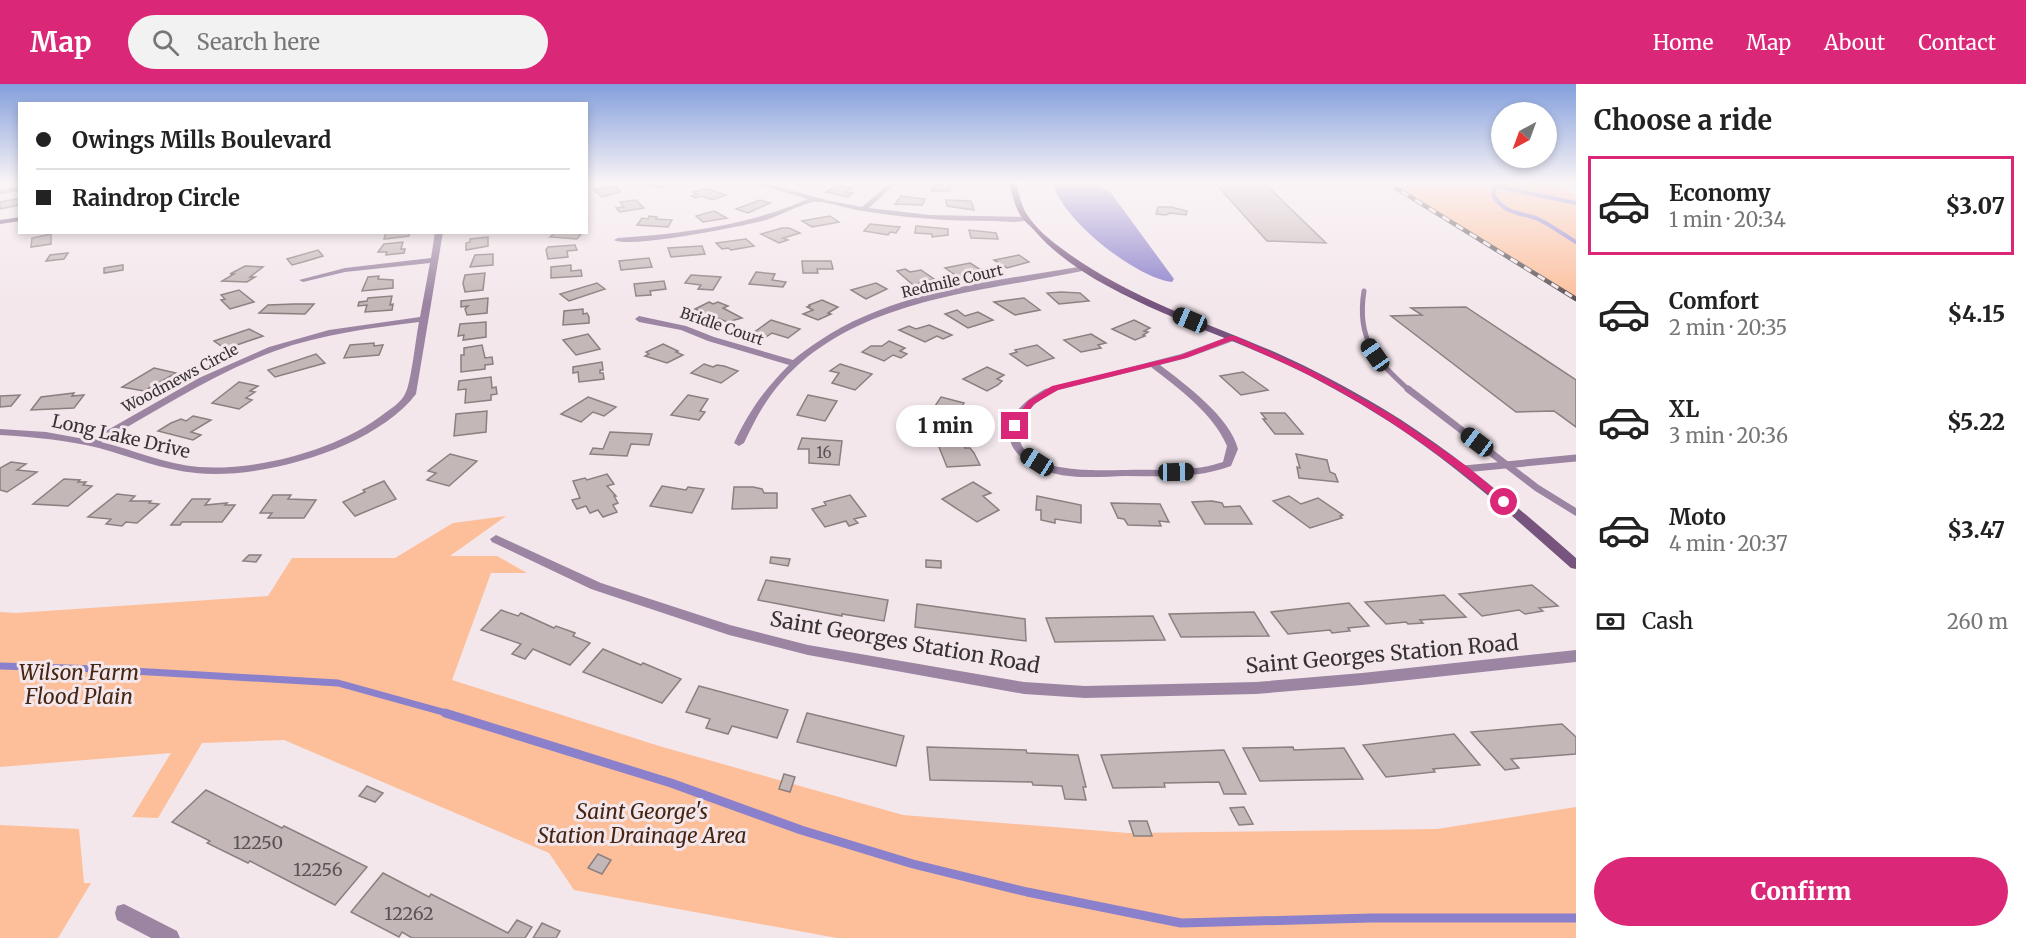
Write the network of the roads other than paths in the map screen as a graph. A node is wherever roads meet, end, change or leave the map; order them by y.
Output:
1 (750, 223) edge
2 (1029, 223) edge
3 (439, 234) edge
4 (618, 240) dead end
5 (435, 261) junction
6 (1083, 268) junction
7 (303, 280) dead end
8 (1364, 291) dead end
9 (425, 319) junction
10 (639, 319) dead end
11 (1233, 338) junction
12 (795, 364) junction
13 (1153, 364) junction
14 (0, 432) edge
15 (92, 443) junction
16 (739, 443) dead end
17 (1576, 458) edge
18 (1508, 465) junction
19 (1464, 469) junction
20 (1576, 512) edge
21 (496, 539) dead end
22 (1576, 565) edge
23 (1576, 656) edge
24 (124, 913) dead end
25 (170, 938) edge

1 - 4 street
2 - 6 main road
3 - 5 street, Long Lake Drive
5 - 7 street
5 - 9 street, Long Lake Drive
6 - 11 main road
6 - 12 street, Redmile Court
8 - 18 lane
9 - 15 street, Woodmews Circle
9 - 15 street, Long Lake Drive
10 - 12 street, Bridle Court
11 - 13 street
11 - 19 main road
12 - 16 street, Redmile Court
13 - 13 street
14 - 15 street, Long Lake Drive
17 - 18 lane
18 - 19 lane
18 - 20 lane
19 - 22 main road
21 - 23 street, Saint Georges Station Road
24 - 25 street

